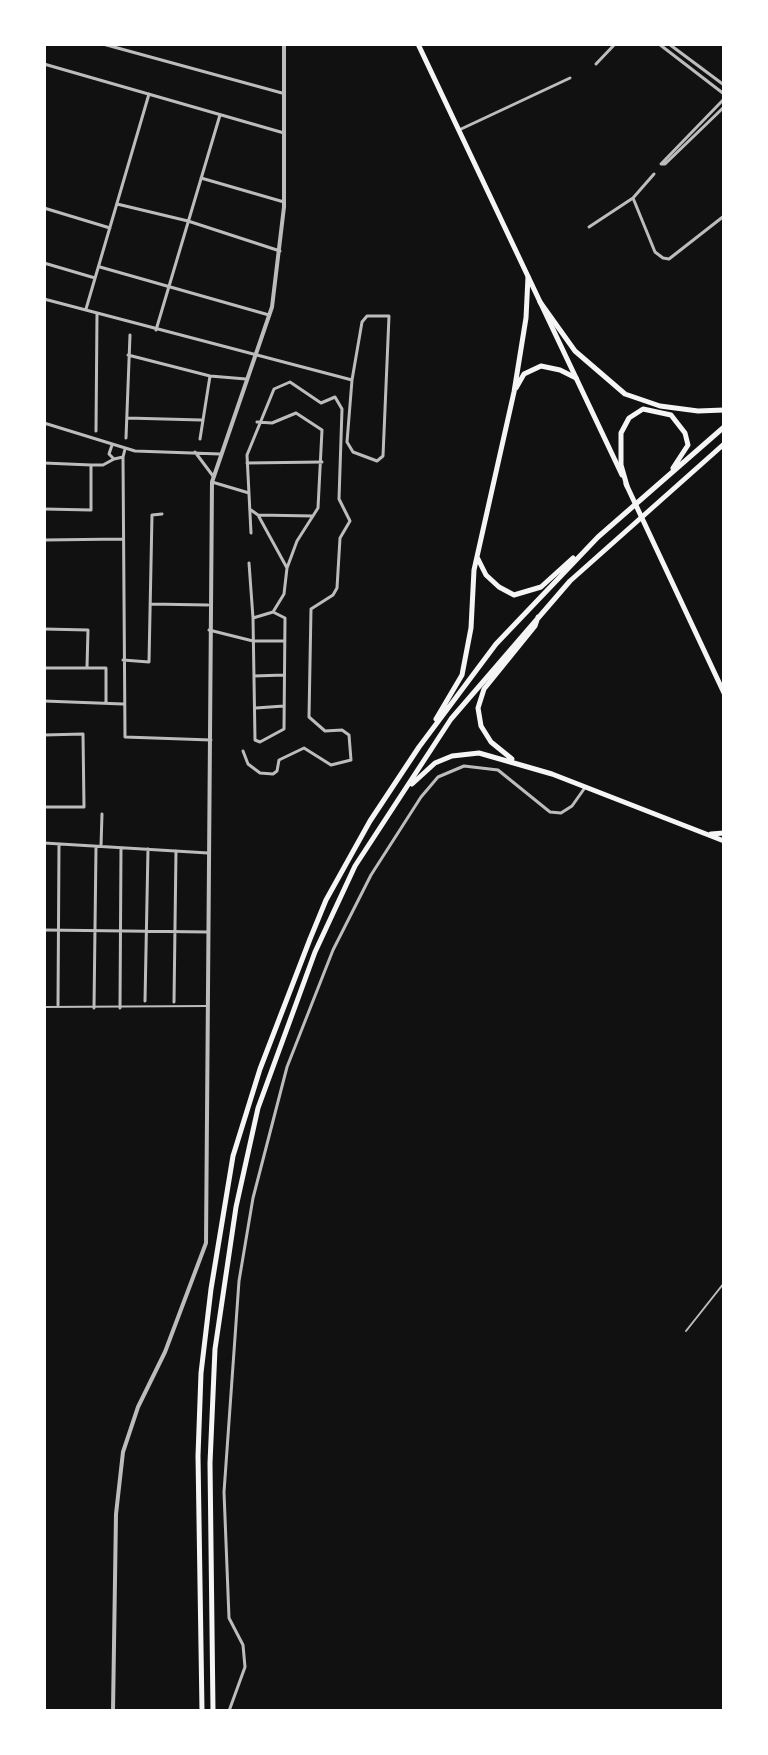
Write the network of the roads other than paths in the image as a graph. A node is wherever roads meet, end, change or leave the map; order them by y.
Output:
1 (103, 44) edge
2 (120, 44) edge
3 (284, 44) edge
4 (418, 44) edge
5 (615, 44) edge
6 (659, 44) edge
7 (669, 44) edge
8 (123, 49) junction
9 (44, 64) edge
10 (596, 64) dead end
11 (570, 78) dead end
12 (724, 85) edge
13 (282, 93) junction
14 (149, 94) junction
15 (724, 97) edge
16 (724, 107) edge
17 (220, 115) junction
18 (459, 130) junction
19 (284, 133) junction
20 (654, 174) dead end
21 (201, 178) junction
22 (633, 198) junction
23 (284, 202) junction
24 (117, 204) junction
25 (44, 208) edge
26 (724, 216) edge
27 (188, 221) junction
28 (589, 227) dead end
29 (110, 228) junction
30 (280, 251) junction
31 (44, 263) edge
32 (99, 266) junction
33 (528, 277) junction
34 (95, 278) junction
35 (169, 286) junction
36 (44, 299) edge
37 (540, 302) junction
38 (86, 311) junction
39 (97, 314) junction
40 (269, 315) junction
41 (156, 330) junction
42 (130, 335) dead end
43 (128, 355) junction
44 (254, 357) junction
45 (210, 376) junction
46 (576, 378) junction
47 (246, 379) junction
48 (352, 380) junction
49 (514, 392) junction
50 (724, 410) edge
51 (127, 418) junction
52 (201, 420) junction
53 (257, 422) junction
54 (44, 423) edge
55 (724, 427) edge
56 (96, 431) dead end
57 (126, 438) dead end
58 (200, 439) dead end
59 (113, 444) junction
60 (724, 447) edge
61 (125, 449) junction
62 (195, 452) junction
63 (220, 454) junction
64 (123, 457) junction
65 (114, 459) junction
66 (322, 462) junction
67 (44, 463) edge
68 (247, 463) junction
69 (91, 465) junction
70 (212, 479) junction
71 (627, 486) junction
72 (652, 490) junction
73 (249, 493) junction
74 (44, 509) edge
75 (249, 509) junction
76 (162, 514) dead end
77 (258, 515) junction
78 (313, 516) junction
79 (251, 533) dead end
80 (598, 537) junction
81 (123, 539) junction
82 (44, 540) edge
83 (477, 557) junction
84 (249, 563) dead end
85 (287, 568) junction
86 (150, 604) junction
87 (208, 605) junction
88 (273, 612) junction
89 (538, 616) junction
90 (253, 618) junction
91 (44, 629) edge
92 (209, 630) junction
93 (253, 641) junction
94 (285, 641) junction
95 (123, 660) junction
96 (87, 667) junction
97 (44, 668) edge
98 (284, 675) junction
99 (254, 676) junction
100 (724, 693) edge
101 (44, 701) edge
102 (106, 703) junction
103 (123, 704) junction
104 (284, 706) junction
105 (254, 708) junction
106 (44, 735) edge
107 (211, 740) junction
108 (419, 747) junction
109 (243, 751) dead end
110 (516, 762) junction
111 (585, 786) junction
112 (408, 787) junction
113 (44, 807) edge
114 (102, 814) dead end
115 (724, 833) edge
116 (710, 834) junction
117 (724, 841) edge
118 (44, 843) edge
119 (59, 844) junction
120 (99, 846) junction
121 (121, 848) junction
122 (148, 849) junction
123 (176, 851) junction
124 (210, 853) junction
125 (44, 930) edge
126 (58, 930) junction
127 (95, 931) junction
128 (120, 931) junction
129 (146, 931) junction
130 (175, 932) junction
131 (209, 932) junction
132 (145, 1001) dead end
133 (174, 1002) dead end
134 (58, 1005) dead end
135 (208, 1006) junction
136 (44, 1007) edge
137 (94, 1008) junction
138 (120, 1008) junction
139 (724, 1283) edge
140 (686, 1331) dead end
141 (113, 1711) edge
142 (202, 1711) edge
143 (213, 1711) edge
144 (229, 1711) edge

1 - 8 street
2 - 8 street
3 - 13 street
4 - 18 main road
5 - 10 street
6 - 15 street
7 - 12 street
8 - 13 street
9 - 14 street
11 - 18 street
13 - 19 street
14 - 17 street
14 - 24 street
15 - 16 street
17 - 19 street
17 - 21 street
18 - 33 main road
19 - 23 street
20 - 22 street
21 - 23 street
21 - 27 street
22 - 26 street
22 - 28 street
23 - 30 street
24 - 27 street
24 - 29 street
25 - 29 street
27 - 30 street
27 - 35 street
29 - 32 street
30 - 40 street
31 - 34 street
32 - 34 street
32 - 35 street
33 - 37 main road
33 - 49 main road
34 - 38 street
35 - 40 street
35 - 41 street
36 - 38 street
37 - 46 main road
37 - 50 main road
38 - 39 street
39 - 41 street
39 - 56 street
40 - 44 street
41 - 44 street
42 - 43 street
43 - 45 street
43 - 51 street
44 - 47 street
44 - 48 street
45 - 47 street
45 - 52 street
46 - 49 main road
46 - 71 main road
47 - 63 street
48 - 48 street
49 - 83 main road
51 - 52 street
51 - 57 street
52 - 58 street
53 - 66 street
53 - 68 street
53 - 109 street
54 - 59 street
55 - 72 main road
59 - 61 street
59 - 65 street
60 - 89 main road
61 - 62 street
61 - 64 street
62 - 63 street
62 - 70 street
63 - 70 street
64 - 65 street
64 - 81 street
65 - 69 street
66 - 68 street
66 - 78 street
67 - 69 street
68 - 73 street
69 - 74 street
70 - 73 street
70 - 87 street
71 - 72 main road
71 - 100 main road
72 - 80 main road
73 - 75 street
75 - 77 street
75 - 79 street
76 - 86 street
77 - 78 street
77 - 85 street
78 - 85 street
80 - 83 main road
80 - 108 main road
81 - 82 street
81 - 95 street
83 - 108 main road
84 - 90 street
85 - 88 street
86 - 87 street
86 - 95 street
87 - 92 street
88 - 90 street
88 - 94 street
89 - 110 main road
89 - 112 main road
90 - 93 street
91 - 96 street
92 - 93 street
92 - 107 street
93 - 94 street
93 - 99 street
94 - 98 street
95 - 103 street
96 - 97 street
96 - 102 street
98 - 99 street
98 - 104 street
99 - 105 street
101 - 102 street
102 - 103 street
103 - 107 street
104 - 105 street
104 - 105 street
106 - 113 street
107 - 124 street
108 - 142 main road
110 - 111 main road
110 - 112 main road
111 - 116 main road
111 - 144 street
112 - 143 main road
114 - 120 street
115 - 116 main road
116 - 117 main road
118 - 119 street
119 - 120 street
119 - 126 street
120 - 121 street
120 - 127 street
121 - 122 street
121 - 128 street
122 - 123 street
122 - 129 street
123 - 124 street
123 - 130 street
124 - 131 street
125 - 126 street
126 - 127 street
126 - 134 street
127 - 128 street
127 - 137 street
128 - 129 street
128 - 138 street
129 - 130 street
129 - 132 street
130 - 131 street
130 - 133 street
131 - 135 street
135 - 138 street
135 - 141 street
136 - 137 street
137 - 138 street
139 - 140 street

